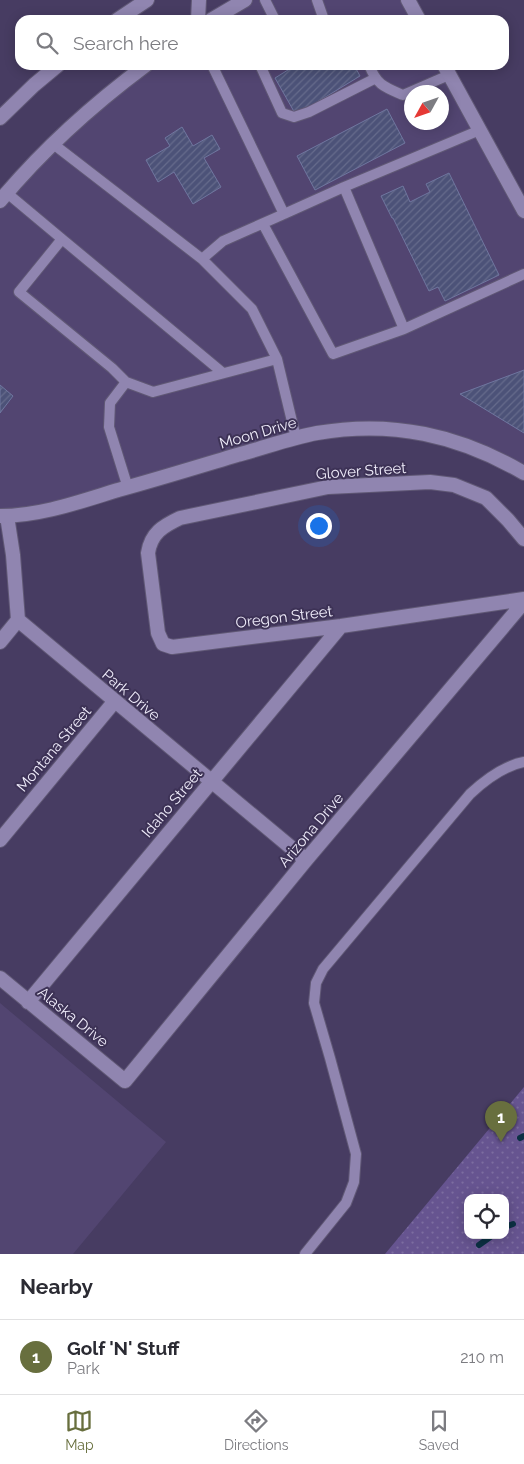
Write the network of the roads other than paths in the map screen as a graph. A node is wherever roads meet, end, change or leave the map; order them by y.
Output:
1 (147, 0) edge
2 (199, 0) edge
3 (245, 0) edge
4 (265, 0) edge
5 (317, 0) edge
6 (408, 0) edge
7 (124, 15) edge
8 (198, 15) edge
9 (220, 15) edge
10 (272, 15) edge
11 (322, 15) edge
12 (416, 15) edge
13 (52, 70) edge
14 (139, 70) edge
15 (214, 70) edge
16 (262, 70) edge
17 (371, 70) edge
18 (447, 70) edge
19 (374, 79) junction
20 (0, 118) edge
21 (480, 130) junction
22 (52, 143) junction
23 (344, 187) junction
24 (3, 197) edge
25 (524, 211) edge
26 (284, 214) junction
27 (263, 224) junction
28 (62, 239) junction
29 (202, 259) junction
30 (524, 274) edge
31 (404, 329) junction
32 (277, 359) junction
33 (223, 373) junction
34 (126, 382) junction
35 (296, 438) junction
36 (524, 473) edge
37 (128, 488) junction
38 (4, 516) edge
39 (0, 528) edge
40 (156, 532) joint
41 (524, 539) edge
42 (524, 600) edge
43 (18, 620) junction
44 (341, 626) junction
45 (0, 642) edge
46 (114, 702) junction
47 (524, 762) edge
48 (211, 781) junction
49 (0, 840) edge
50 (306, 860) junction
51 (0, 978) edge
52 (28, 1002) junction
53 (125, 1081) joint
54 (305, 1254) edge

1 - 7 street
2 - 8 street
3 - 9 street
4 - 10 lane
5 - 11 lane
6 - 12 street
13 - 20 street
14 - 22 street
15 - 26 lane
16 - 19 lane
17 - 19 lane
18 - 19 lane
18 - 21 street
21 - 23 lane
21 - 25 street
22 - 24 street
22 - 29 lane
23 - 26 lane
23 - 31 lane
24 - 28 lane
26 - 27 lane
27 - 29 lane
27 - 31 lane
28 - 33 lane
28 - 34 lane
29 - 32 lane
30 - 31 lane
32 - 33 lane
32 - 35 lane
33 - 34 lane
34 - 37 lane
35 - 36 street, Moon Drive
35 - 37 street, Moon Drive
37 - 38 street, Moon Drive
38 - 39 street
38 - 43 street
40 - 41 street, Glover Street
40 - 44 street, Oregon Street
42 - 44 street, Oregon Street
42 - 50 street, Arizona Drive
43 - 45 street
43 - 46 street, Park Drive
44 - 48 street, Idaho Street
46 - 48 street, Park Drive
46 - 49 street, Montana Street
47 - 54 lane
48 - 50 street, Park Drive
48 - 52 street, Idaho Street
50 - 53 street, Arizona Drive
51 - 52 street, Alaska Drive
52 - 53 street, Alaska Drive

